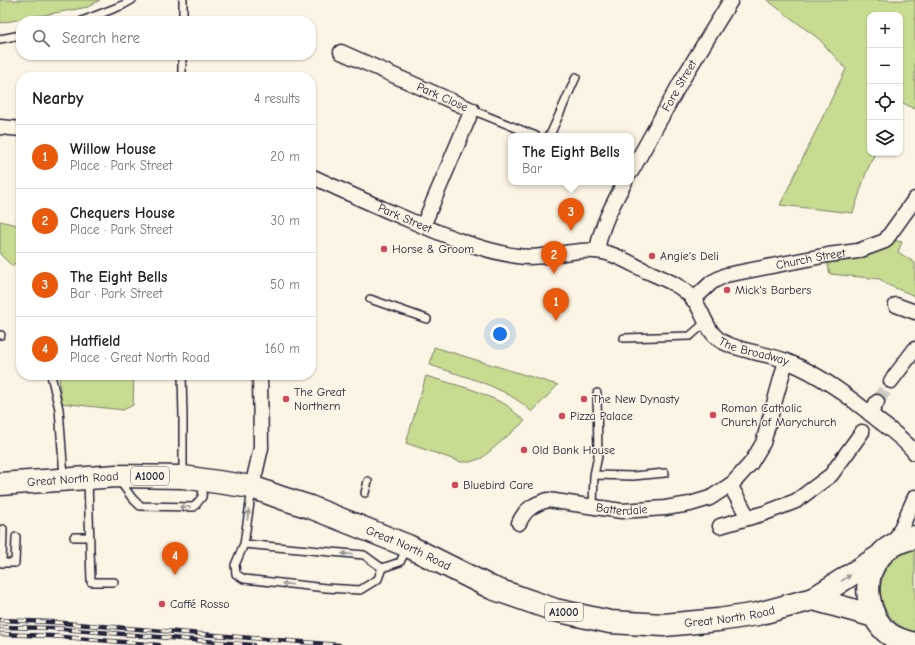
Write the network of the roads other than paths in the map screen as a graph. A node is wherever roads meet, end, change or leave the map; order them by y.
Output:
1 (132, 0) edge
2 (183, 0) edge
3 (731, 0) edge
4 (95, 16) edge
5 (183, 16) edge
6 (16, 36) edge
7 (0, 39) edge
8 (341, 52) dead end
9 (182, 60) edge
10 (182, 72) edge
11 (576, 77) dead end
12 (472, 110) junction
13 (0, 126) edge
14 (16, 128) edge
15 (529, 133) edge
16 (551, 133) edge
17 (634, 167) edge
18 (316, 178) edge
19 (624, 185) edge
20 (915, 199) edge
21 (423, 226) junction
22 (597, 250) junction
23 (370, 299) dead end
24 (693, 300) junction
25 (896, 305) dead end
26 (915, 312) edge
27 (426, 319) dead end
28 (706, 322) junction
29 (624, 338) dead end
30 (915, 349) edge
31 (786, 361) junction
32 (52, 380) edge
33 (182, 380) edge
34 (260, 380) edge
35 (891, 381) tunnel mouth
36 (597, 393) dead end
37 (862, 432) dead end
38 (915, 453) edge
39 (665, 473) dead end
40 (594, 475) junction
41 (117, 476) junction
42 (183, 477) junction
43 (88, 478) junction
44 (65, 479) junction
45 (204, 480) junction
46 (368, 481) dead end
47 (0, 484) edge
48 (730, 485) junction
49 (252, 487) junction
50 (365, 493) dead end
51 (915, 497) edge
52 (593, 507) junction
53 (748, 517) junction
54 (519, 523) dead end
55 (720, 526) dead end
56 (3, 529) dead end
57 (915, 536) edge
58 (16, 537) dead end
59 (74, 537) dead end
60 (90, 537) junction
61 (244, 544) junction
62 (408, 546) junction
63 (886, 551) junction
64 (382, 568) junction
65 (114, 582) dead end
66 (813, 599) junction
67 (874, 616) junction
68 (915, 644) edge

1 - 4 lane
2 - 5 lane
3 - 17 street, Fore Street
6 - 7 lane
8 - 12 street, Park Close
9 - 10 lane
11 - 16 lane
12 - 15 lane
12 - 21 street, Park Close
13 - 14 street
18 - 21 street, Park Street
19 - 22 street
20 - 24 street, Church Street
21 - 22 street, Park Street
22 - 24 street, The Broadway
23 - 27 lane
24 - 28 street, The Broadway
25 - 26 street
28 - 29 lane
28 - 31 street, The Broadway
30 - 35 street
31 - 38 street, The Broadway
31 - 48 street, Batterdale
32 - 44 lane
33 - 42 lane
34 - 49 street
36 - 40 lane
37 - 53 street
39 - 40 lane
40 - 52 lane
41 - 42 main road, Great North Road / A1000
41 - 43 main road, Great North Road / A1000
45 -> 41 lane
42 - 45 main road, Great North Road / A1000
43 - 44 main road, Great North Road / A1000
43 - 60 lane
44 - 47 main road, Great North Road / A1000
45 - 49 main road, Great North Road / A1000
46 - 50 lane
48 - 52 street, Batterdale
48 - 53 street
61 -> 49 lane
49 - 62 main road, Great North Road / A1000
51 - 63 street
52 - 54 street, Batterdale
53 - 55 street
56 - 58 lane
57 - 63 main road, Great North Road
59 - 60 lane
60 - 65 lane
64 -> 61 lane
64 -> 61 lane
62 - 64 lane
62 - 66 main road, Great North Road / A1000
66 -> 63 main road, Great North Road / A1000
63 - 67 main road
66 - 67 main road
67 - 68 main road

